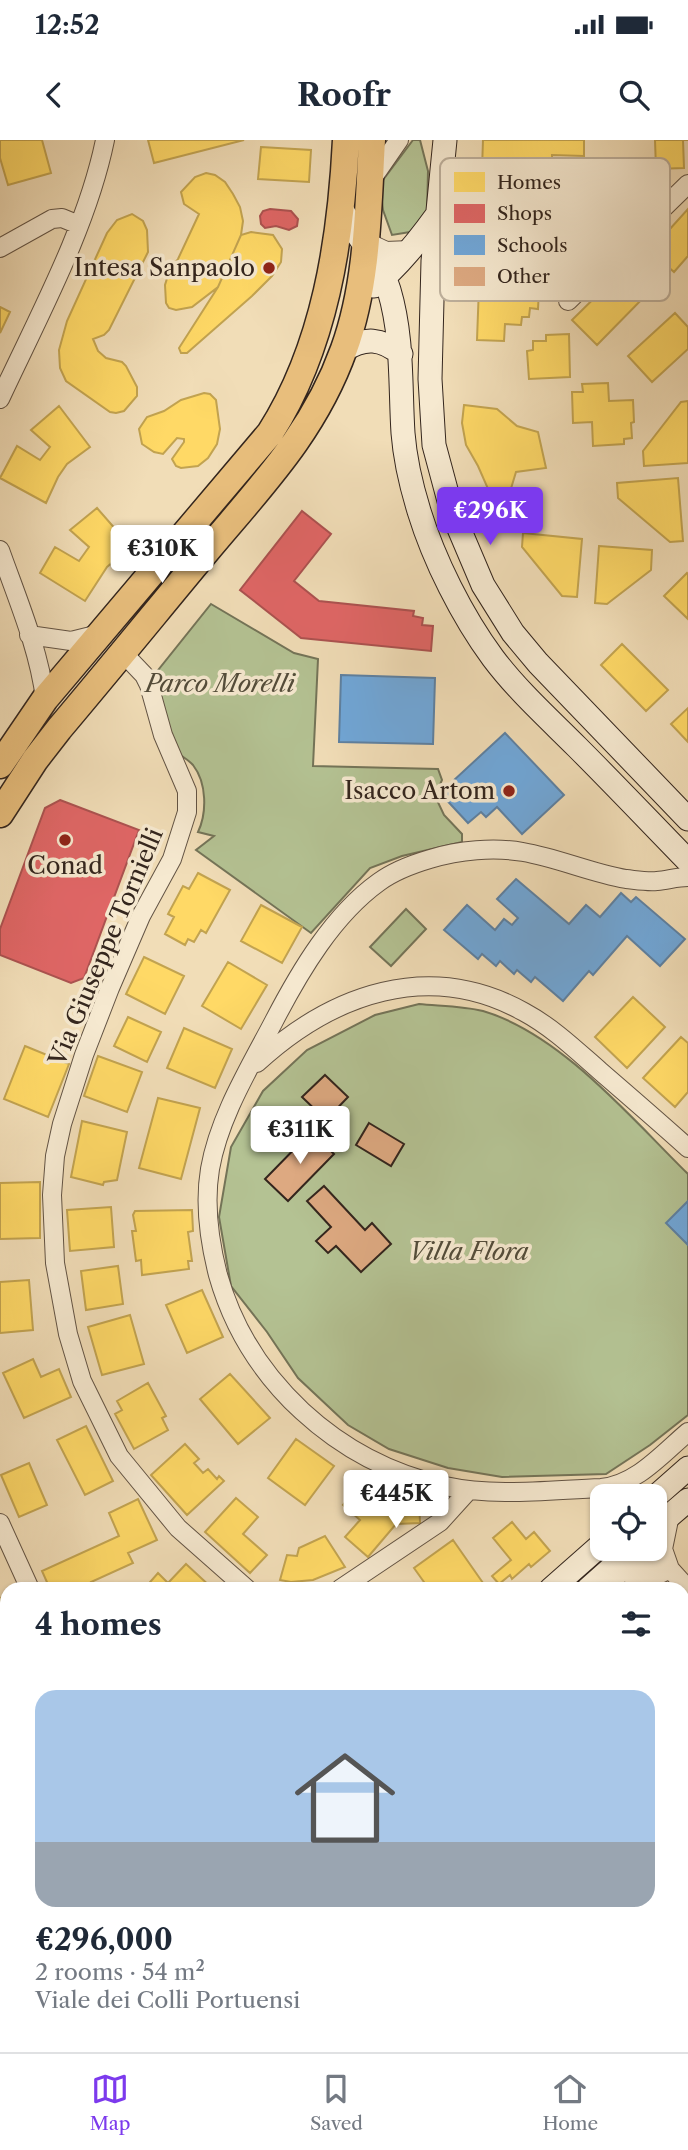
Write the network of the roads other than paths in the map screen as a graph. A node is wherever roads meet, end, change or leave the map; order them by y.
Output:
1 (105, 140) edge
2 (346, 140) edge
3 (372, 140) edge
4 (399, 140) edge
5 (445, 140) edge
6 (443, 158) edge
7 (370, 182) junction
8 (688, 184) edge
9 (440, 187) edge
10 (670, 202) edge
11 (341, 208) junction
12 (437, 215) junction
13 (79, 225) junction
14 (365, 241) junction
15 (0, 248) edge
16 (410, 250) junction
17 (385, 277) junction
18 (358, 298) junction
19 (344, 350) junction
20 (401, 355) junction
21 (0, 398) edge
22 (0, 550) edge
23 (137, 592) junction
24 (156, 611) junction
25 (99, 634) junction
26 (29, 635) junction
27 (122, 653) junction
28 (45, 699) junction
29 (0, 765) edge
30 (0, 814) edge
31 (688, 819) edge
32 (688, 827) edge
33 (672, 844) junction
34 (688, 861) edge
35 (688, 877) edge
36 (249, 1070) junction
37 (688, 1148) edge
38 (688, 1432) edge
39 (688, 1468) edge
40 (667, 1487) edge
41 (469, 1490) junction
42 (688, 1500) edge
43 (667, 1518) edge
44 (0, 1523) edge
45 (590, 1555) edge
46 (667, 1560) edge
47 (619, 1561) edge
48 (670, 1569) junction
49 (27, 1582) edge
50 (239, 1582) edge
51 (350, 1582) edge
52 (559, 1582) edge
53 (595, 1582) edge
54 (602, 1582) edge
55 (644, 1582) edge
56 (682, 1582) edge

1 - 13 street
2 - 11 main road
3 - 7 main road
4 - 7 street
5 - 6 street
7 - 14 main road
8 - 10 street
9 - 12 street
11 - 14 street
11 - 23 main road
12 - 16 street
12 - 31 street
13 - 15 street
13 - 21 street
14 - 16 street
14 - 17 street
14 - 18 main road
16 - 17 street
17 - 18 street
17 - 20 street
18 - 19 main road
19 - 20 street
19 - 24 main road
20 - 33 street
22 - 26 street
23 - 24 street
23 - 25 main road
24 - 27 main road
25 - 26 street
25 - 28 main road
26 - 28 street
27 - 30 main road
27 - 50 street, Via Giuseppe Tornielli
28 - 29 main road
32 - 33 street
33 - 34 street
35 - 36 street
36 - 37 street
36 - 41 street
38 - 41 street
39 - 40 street
41 - 51 street
42 - 43 street
44 - 49 street
45 - 52 street
46 - 48 street
47 - 53 street
48 - 54 street
48 - 55 street
48 - 56 street

